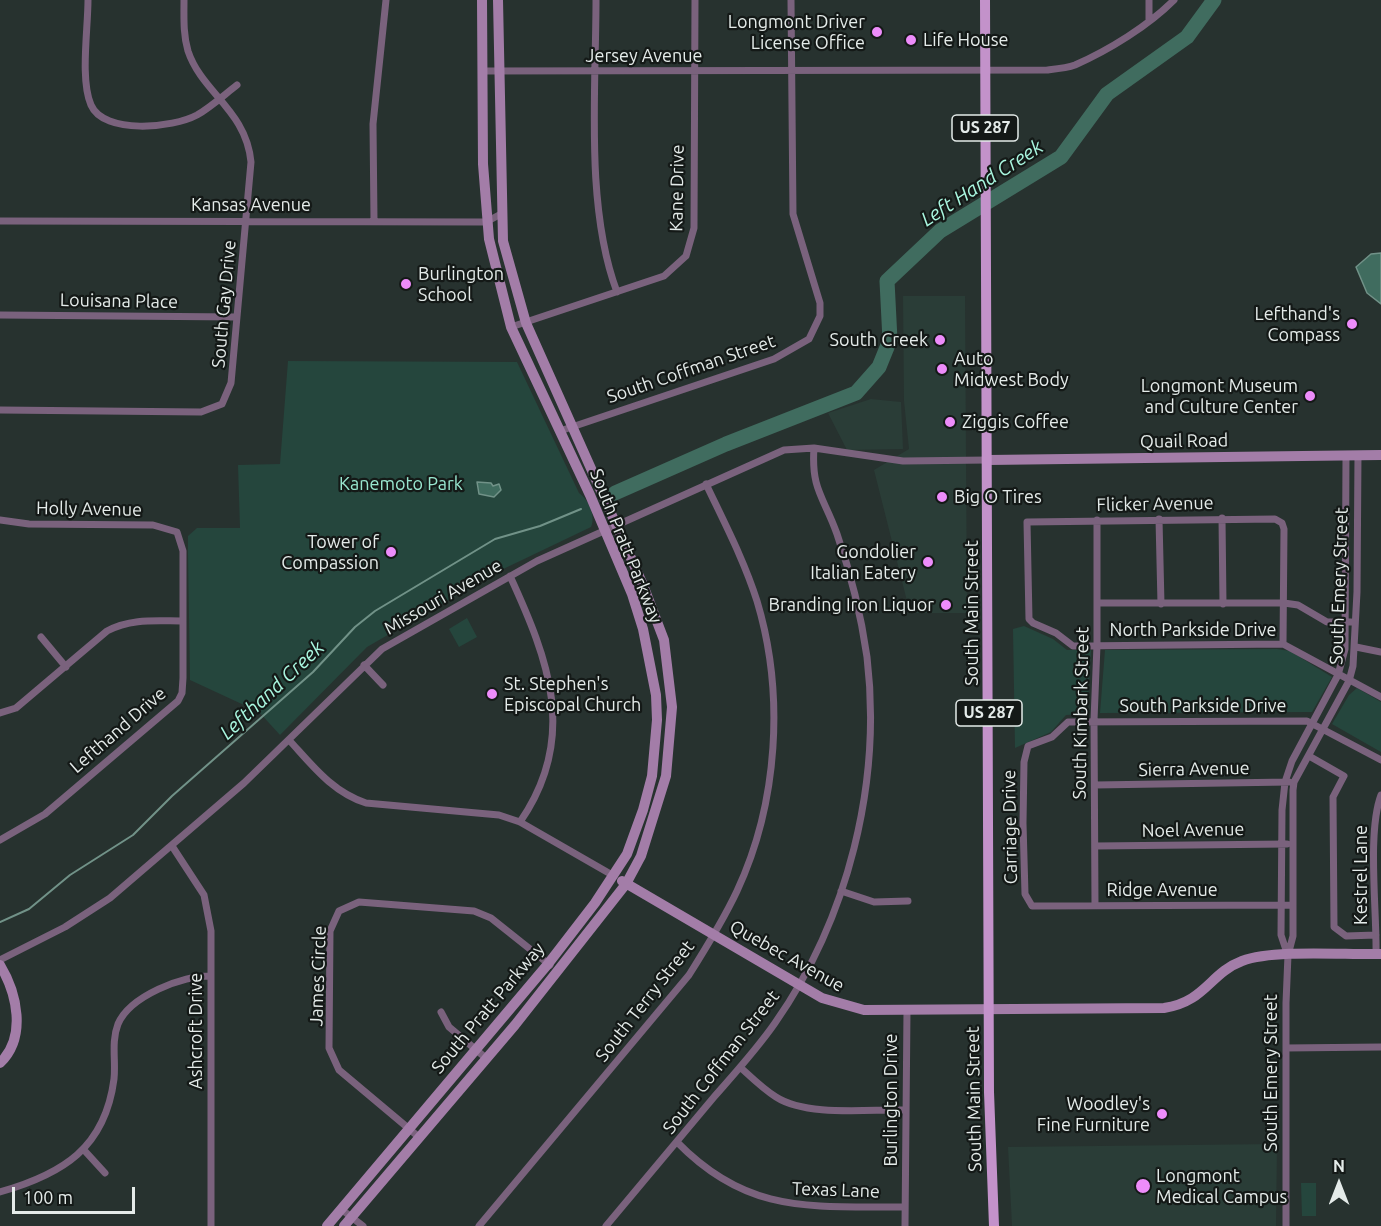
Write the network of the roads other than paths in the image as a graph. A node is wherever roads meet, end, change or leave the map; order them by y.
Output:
1 (88, 0) edge
2 (184, 0) edge
3 (386, 0) edge
4 (483, 0) edge
5 (498, 0) edge
6 (596, 0) edge
7 (695, 0) edge
8 (791, 0) edge
9 (985, 0) edge
10 (1149, 0) edge
11 (1174, 0) edge
12 (1149, 21) junction
13 (596, 70) junction
14 (483, 71) junction
15 (499, 71) junction
16 (985, 71) junction
17 (693, 72) junction
18 (791, 72) junction
19 (237, 85) dead end
20 (222, 98) junction
21 (501, 214) junction
22 (0, 220) edge
23 (246, 220) junction
24 (374, 220) junction
25 (486, 222) junction
26 (617, 292) junction
27 (0, 315) edge
28 (237, 317) junction
29 (526, 323) junction
30 (511, 327) junction
31 (0, 410) edge
32 (573, 426) junction
33 (560, 430) junction
34 (814, 448) junction
35 (1358, 455) junction
36 (1381, 455) edge
37 (1346, 456) junction
38 (988, 460) junction
39 (706, 484) junction
40 (1222, 518) junction
41 (1159, 519) junction
42 (0, 520) edge
43 (1097, 520) junction
44 (616, 526) junction
45 (604, 531) junction
46 (177, 532) joint
47 (1347, 550) junction
48 (1358, 551) junction
49 (510, 576) junction
50 (1098, 603) junction
51 (1284, 603) junction
52 (1161, 604) junction
53 (1223, 604) junction
54 (183, 621) junction
55 (1347, 621) junction
56 (1357, 622) junction
57 (40, 637) dead end
58 (1065, 642) joint
59 (1283, 644) junction
60 (1097, 645) junction
61 (1356, 647) junction
62 (1381, 652) edge
63 (364, 665) junction
64 (66, 667) junction
65 (1338, 675) junction
66 (1349, 681) junction
67 (383, 685) dead end
68 (1381, 697) edge
69 (0, 713) edge
70 (1094, 720) junction
71 (1313, 722) junction
72 (1324, 728) junction
73 (289, 740) junction
74 (1028, 746) joint
75 (1309, 756) junction
76 (1381, 760) edge
77 (1285, 782) junction
78 (1294, 782) junction
79 (1095, 785) junction
80 (1381, 795) edge
81 (520, 822) junction
82 (0, 840) edge
83 (1282, 844) junction
84 (1292, 844) junction
85 (172, 846) junction
86 (1095, 846) junction
87 (614, 876) junction
88 (626, 884) junction
89 (841, 891) junction
90 (908, 901) dead end
91 (1283, 905) junction
92 (1293, 905) junction
93 (1032, 906) joint
94 (1095, 906) junction
95 (714, 935) junction
96 (1377, 935) junction
97 (1379, 954) edge
98 (1288, 955) junction
99 (0, 963) edge
100 (548, 964) junction
101 (560, 970) junction
102 (211, 976) junction
103 (799, 986) junction
104 (907, 1010) junction
105 (990, 1011) junction
106 (441, 1012) dead end
107 (1381, 1047) edge
108 (1286, 1048) junction
109 (476, 1050) junction
110 (487, 1059) junction
111 (0, 1063) edge
112 (740, 1067) junction
113 (906, 1110) junction
114 (408, 1131) junction
115 (420, 1138) junction
116 (677, 1142) junction
117 (84, 1150) junction
118 (105, 1173) dead end
119 (0, 1192) edge
120 (905, 1207) junction
121 (340, 1209) junction
122 (352, 1217) junction
123 (211, 1226) edge
124 (327, 1226) edge
125 (344, 1226) edge
126 (363, 1226) edge
127 (479, 1226) edge
128 (606, 1226) edge
129 (905, 1226) edge
130 (994, 1226) edge
131 (1286, 1226) edge

1 - 20 street
2 - 20 street, South Gay Drive
3 - 24 street
4 - 14 street, South Pratt Parkway
5 - 15 street, South Pratt Parkway
6 - 13 street
7 - 17 street, Kane Drive
8 - 18 street, South Coffman Street
9 - 16 main road, South Main Street / US 287
10 - 12 street
11 - 12 street
12 - 16 street
13 - 15 street, Jersey Avenue
13 - 17 street, Jersey Avenue
13 - 26 street
14 - 15 street, Jersey Avenue
14 - 25 street, South Pratt Parkway
15 - 21 street, South Pratt Parkway
16 - 18 street, Jersey Avenue
16 - 38 main road, South Main Street / US 287
17 - 18 street, Jersey Avenue
17 - 26 street, Kane Drive
18 - 32 street, South Coffman Street
19 - 20 street
20 - 23 street, South Gay Drive
21 - 25 street, Kansas Avenue
21 - 29 street, South Pratt Parkway
22 - 23 street, Kansas Avenue
23 - 24 street, Kansas Avenue
23 - 28 street, South Gay Drive
24 - 25 street, Kansas Avenue
25 - 30 street, South Pratt Parkway
26 - 29 street, Kane Drive
27 - 28 street, Louisana Place
28 - 31 street, South Gay Drive
29 - 30 street, Kane Drive
29 - 32 street, South Pratt Parkway
30 - 33 street, South Pratt Parkway
32 - 33 street, South Coffman Street
32 - 44 street, South Pratt Parkway
33 - 45 street, South Pratt Parkway
34 - 38 street, Missouri Avenue
34 - 39 street, Missouri Avenue
34 - 89 street, South Coffman Street
35 - 36 street, Quail Road
35 - 37 street, Quail Road
35 - 48 street, South Emery Street
37 - 38 street, Quail Road
37 - 47 street, South Emery Street
38 - 105 main road, South Main Street / US 287
39 - 44 street, Missouri Avenue
39 - 95 street, South Terry Street
40 - 41 street, Flicker Avenue
40 - 51 street, Flicker Avenue
40 - 53 street
41 - 43 street, Flicker Avenue
41 - 52 street
42 - 46 street, Holly Avenue
43 - 50 street, South Kimbark Street
43 - 58 street, Flicker Avenue
44 - 45 street, Missouri Avenue
44 - 88 street, South Pratt Parkway
45 - 49 street, Missouri Avenue
45 - 87 street, South Pratt Parkway
46 - 54 street, Lefthand Drive
47 - 48 street
47 - 55 street, South Emery Street
48 - 56 street, South Emery Street
49 - 63 street, Missouri Avenue
49 - 81 street
50 - 52 street, North Parkside Drive
50 - 60 street, South Kimbark Street
51 - 53 street, North Parkside Drive
51 - 55 street, North Parkside Drive
51 - 59 street
52 - 53 street, North Parkside Drive
54 - 64 street
54 - 82 street, Lefthand Drive
55 - 56 street, North Parkside Drive
55 - 65 street, South Emery Street
56 - 61 street, South Emery Street
57 - 64 street
58 - 60 street, North Parkside Drive
59 - 60 street, North Parkside Drive
59 - 65 street, North Parkside Drive
60 - 70 street, South Kimbark Street
61 - 62 street
61 - 66 street, South Emery Street
63 - 67 street
63 - 73 street, Missouri Avenue
64 - 69 street
65 - 66 street, North Parkside Drive
65 - 71 street, South Emery Street
66 - 68 street, North Parkside Drive
66 - 72 street, South Emery Street
70 - 71 street, South Parkside Drive
70 - 74 street, South Parkside Drive
70 - 79 street, South Kimbark Street
71 - 72 street
71 - 77 street, South Emery Street
72 - 75 street, South Emery Street
72 - 76 street
73 - 81 street, Quebec Avenue
73 - 85 street, Missouri Avenue
74 - 93 street, Carriage Drive
75 - 78 street, South Emery Street
75 - 96 street
77 - 78 street, Sierra Avenue
77 - 79 street, Sierra Avenue
77 - 83 street, South Emery Street
78 - 84 street, South Emery Street
79 - 86 street, South Kimbark Street
80 - 96 street, Kestrel Lane
81 - 87 street, Quebec Avenue
83 - 84 street, Noel Avenue
83 - 86 street, Noel Avenue
83 - 91 street, South Emery Street
84 - 92 street, South Emery Street
85 - 99 street, Missouri Avenue
85 - 102 street, Ashcroft Drive
86 - 94 street, South Kimbark Street
87 - 88 street, Quebec Avenue
87 - 100 street, South Pratt Parkway
88 - 95 street, Quebec Avenue
88 - 101 street, South Pratt Parkway
89 - 90 street
89 - 103 street, South Coffman Street
91 - 92 street, Ridge Avenue
91 - 94 street, Ridge Avenue
91 - 98 street, South Emery Street
92 - 98 street, South Emery Street
93 - 94 street, Ridge Avenue
95 - 103 street, Quebec Avenue
95 - 127 street, South Terry Street
96 - 97 street, Kestrel Lane
97 - 98 street, Quebec Avenue
98 - 105 street, Quebec Avenue
98 - 108 street, South Emery Street
99 - 111 street
100 - 101 street, James Circle
100 - 109 street, South Pratt Parkway
100 - 114 street, James Circle
101 - 110 street, South Pratt Parkway
102 - 117 street
102 - 123 street, Ashcroft Drive
103 - 104 street, Quebec Avenue
103 - 112 street, South Coffman Street
104 - 105 street, Quebec Avenue
104 - 113 street, Burlington Drive
105 - 130 main road, South Main Street / US 287
106 - 109 street
107 - 108 street
108 - 131 street, South Emery Street
109 - 110 street
109 - 114 street, South Pratt Parkway
110 - 115 street, South Pratt Parkway
112 - 113 street
112 - 116 street, South Coffman Street
113 - 120 street, Burlington Drive
114 - 115 street, James Circle
114 - 121 street, South Pratt Parkway
115 - 122 street, South Pratt Parkway
116 - 120 street, Texas Lane
116 - 128 street, South Coffman Street
117 - 118 street
117 - 119 street
120 - 129 street, Burlington Drive
121 - 122 street
121 - 124 street, South Pratt Parkway
122 - 125 street, South Pratt Parkway
122 - 126 street

